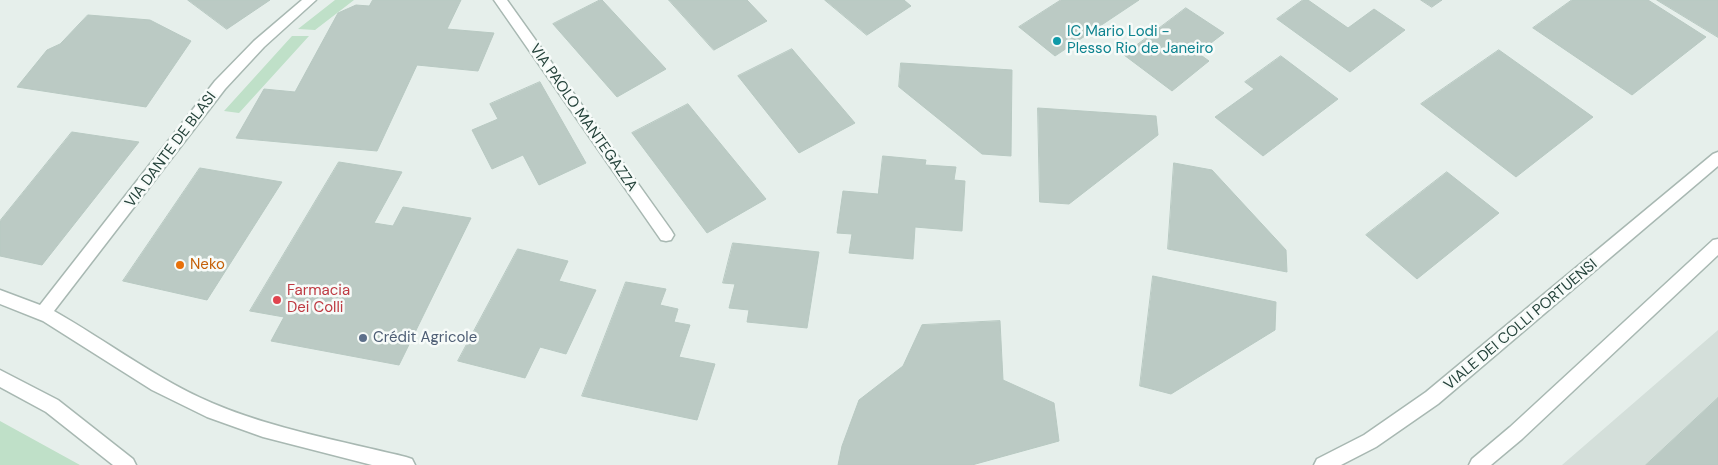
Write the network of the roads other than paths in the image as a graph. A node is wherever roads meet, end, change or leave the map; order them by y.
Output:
1 (310, 0) edge
2 (500, 0) edge
3 (1714, 168) edge
4 (666, 235) dead end
5 (1718, 245) edge
6 (0, 297) edge
7 (44, 312) junction
8 (0, 378) edge
9 (399, 464) edge
10 (126, 465) edge
11 (1324, 465) edge
12 (1478, 465) edge

1 - 7 street, VIA DANTE DE BLASI
2 - 4 street, VIA PAOLO MANTEGAZZA
3 - 11 street, VIALE DEI COLLI PORTUENSI
5 - 12 street
6 - 7 street
7 - 9 street
8 - 10 street

